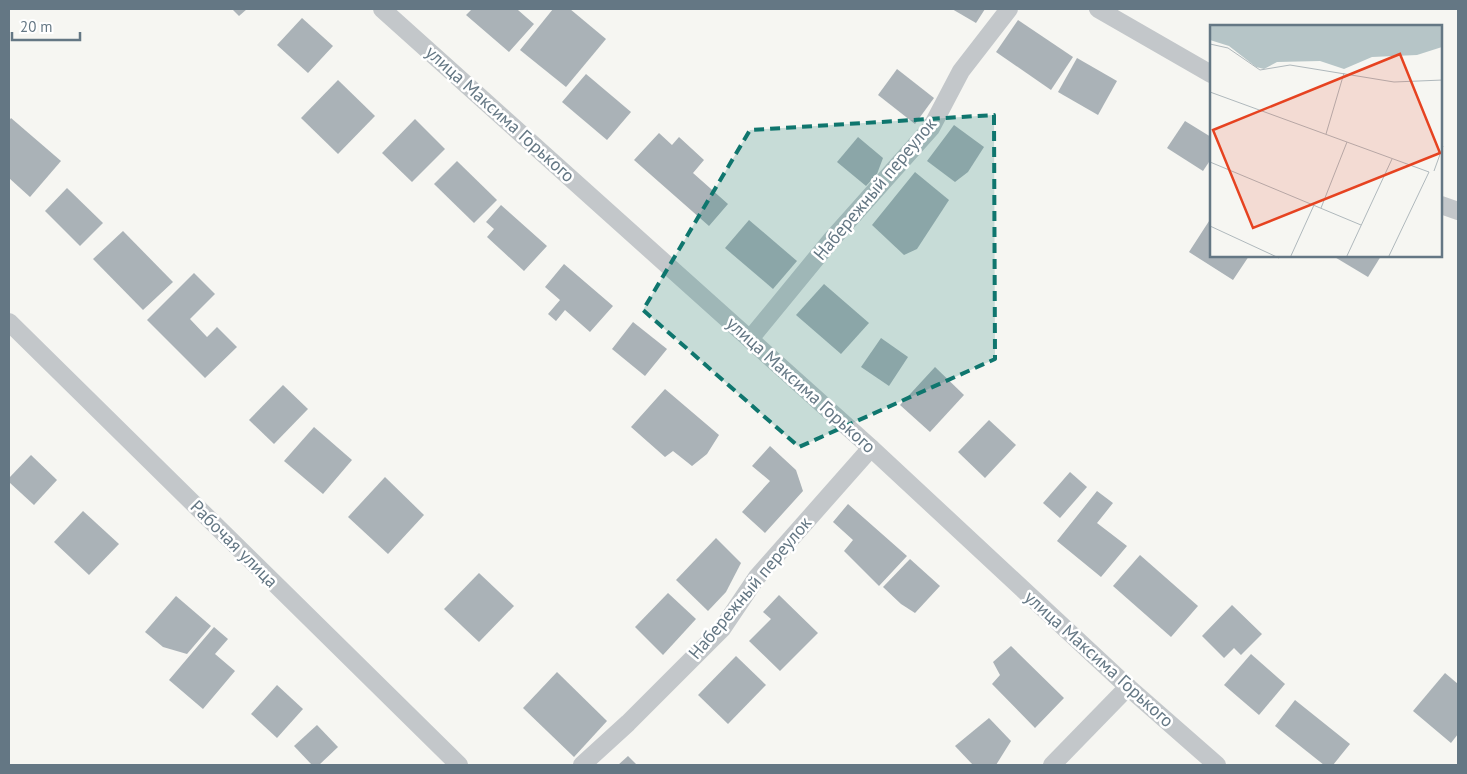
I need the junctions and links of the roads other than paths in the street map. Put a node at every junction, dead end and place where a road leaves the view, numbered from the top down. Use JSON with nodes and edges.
{"nodes":[{"id":1,"x":382,"y":9,"type":"edge"},
{"id":2,"x":1009,"y":9,"type":"edge"},
{"id":3,"x":1098,"y":9,"type":"edge"},
{"id":4,"x":1210,"y":73,"type":"edge"},
{"id":5,"x":1442,"y":205,"type":"edge"},
{"id":6,"x":1458,"y":211,"type":"edge"},
{"id":7,"x":9,"y":322,"type":"edge"},
{"id":8,"x":750,"y":339,"type":"junction"},
{"id":9,"x":871,"y":448,"type":"junction"},
{"id":10,"x":1128,"y":687,"type":"junction"},
{"id":11,"x":459,"y":765,"type":"edge"},
{"id":12,"x":582,"y":765,"type":"edge"},
{"id":13,"x":1052,"y":765,"type":"edge"},
{"id":14,"x":1216,"y":765,"type":"edge"}],
"edges":[{"from":1,"to":8,"type":"street","name":"улица Максима Горького"},
{"from":2,"to":8,"type":"street","name":"Набережный переулок"},
{"from":3,"to":4,"type":"street"},
{"from":5,"to":6,"type":"street"},
{"from":7,"to":11,"type":"street","name":"Рабочая улица"},
{"from":8,"to":9,"type":"street","name":"улица Максима Горького"},
{"from":9,"to":10,"type":"street","name":"улица Максима Горького"},
{"from":9,"to":12,"type":"street","name":"Набережный переулок"},
{"from":10,"to":13,"type":"street"},
{"from":10,"to":14,"type":"street","name":"улица Максима Горького"}]}
